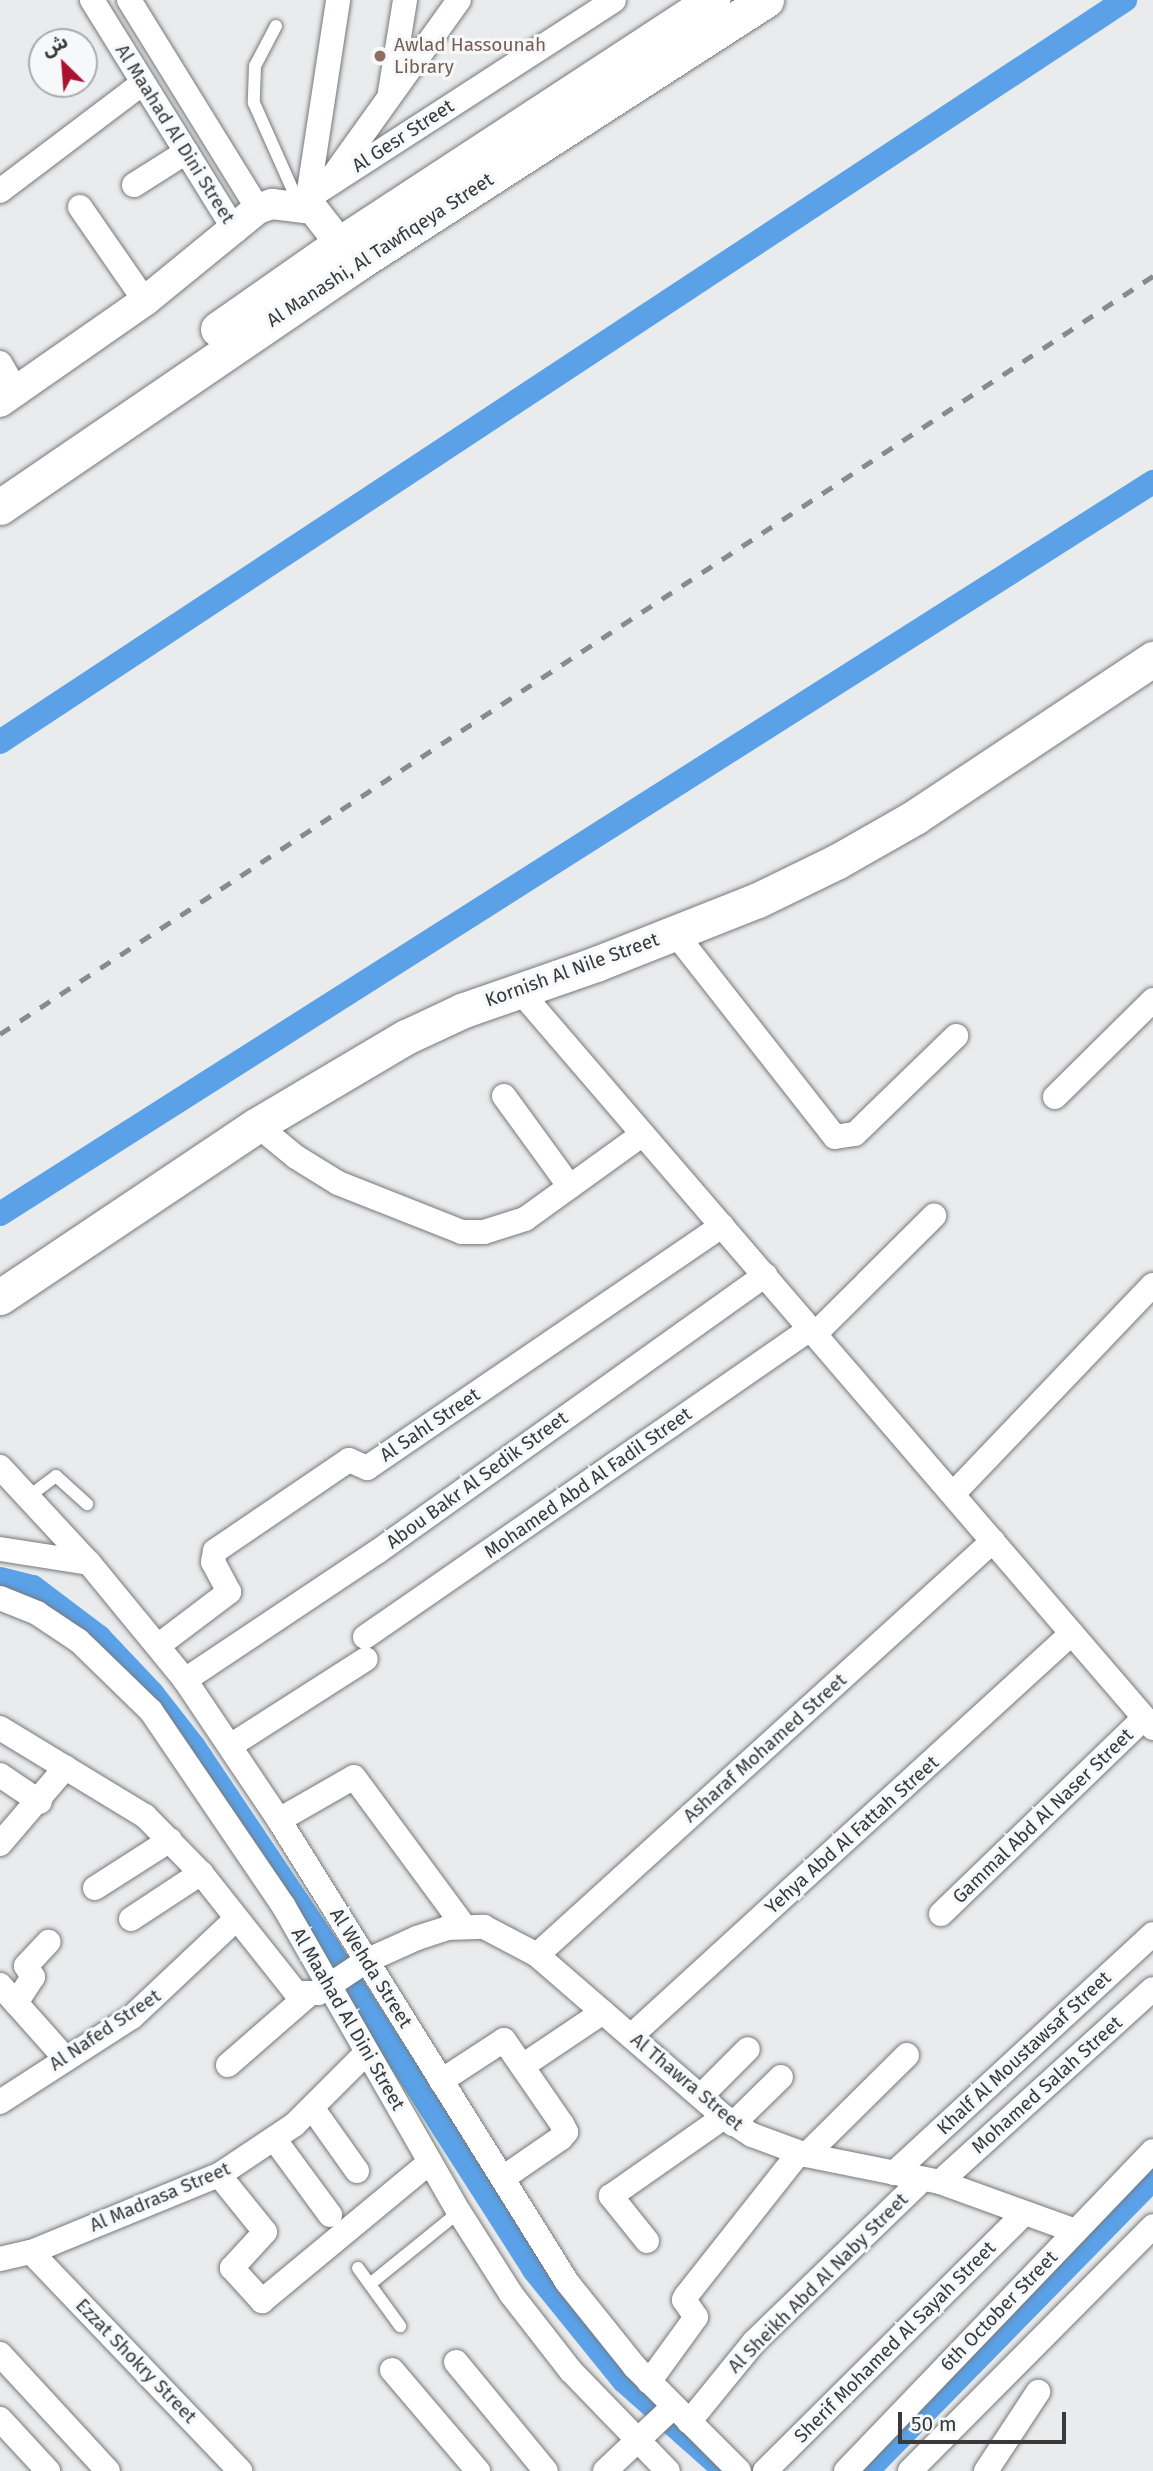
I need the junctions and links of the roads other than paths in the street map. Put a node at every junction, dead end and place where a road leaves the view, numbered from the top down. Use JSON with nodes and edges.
{"nodes":[{"id":1,"x":92,"y":0,"type":"edge"},
{"id":2,"x":129,"y":0,"type":"edge"},
{"id":3,"x":338,"y":0,"type":"edge"},
{"id":4,"x":405,"y":0,"type":"edge"},
{"id":5,"x":459,"y":0,"type":"edge"},
{"id":6,"x":614,"y":0,"type":"edge"},
{"id":7,"x":713,"y":0,"type":"edge"},
{"id":8,"x":766,"y":0,"type":"edge"},
{"id":9,"x":582,"y":8,"type":"edge"},
{"id":10,"x":276,"y":26,"type":"dead end"},
{"id":11,"x":150,"y":34,"type":"junction"},
{"id":12,"x":123,"y":50,"type":"junction"},
{"id":13,"x":143,"y":83,"type":"junction"},
{"id":14,"x":389,"y":98,"type":"junction"},
{"id":15,"x":186,"y":152,"type":"junction"},
{"id":16,"x":134,"y":185,"type":"dead end"},
{"id":17,"x":0,"y":191,"type":"edge"},
{"id":18,"x":311,"y":196,"type":"junction"},
{"id":19,"x":80,"y":206,"type":"dead end"},
{"id":20,"x":258,"y":209,"type":"junction"},
{"id":21,"x":235,"y":231,"type":"junction"},
{"id":22,"x":349,"y":253,"type":"junction"},
{"id":23,"x":145,"y":301,"type":"junction"},
{"id":24,"x":0,"y":363,"type":"edge"},
{"id":25,"x":8,"y":397,"type":"edge"},
{"id":26,"x":0,"y":482,"type":"edge"},
{"id":27,"x":0,"y":507,"type":"edge"},
{"id":28,"x":1153,"y":659,"type":"edge"},
{"id":29,"x":675,"y":933,"type":"junction"},
{"id":30,"x":519,"y":990,"type":"junction"},
{"id":31,"x":1153,"y":1000,"type":"edge"},
{"id":32,"x":957,"y":1036,"type":"dead end"},
{"id":33,"x":504,"y":1096,"type":"dead end"},
{"id":34,"x":1055,"y":1097,"type":"dead end"},
{"id":35,"x":257,"y":1125,"type":"junction"},
{"id":36,"x":643,"y":1134,"type":"junction"},
{"id":37,"x":570,"y":1187,"type":"junction"},
{"id":38,"x":934,"y":1216,"type":"dead end"},
{"id":39,"x":722,"y":1226,"type":"junction"},
{"id":40,"x":765,"y":1276,"type":"junction"},
{"id":41,"x":1153,"y":1285,"type":"edge"},
{"id":42,"x":0,"y":1297,"type":"edge"},
{"id":43,"x":813,"y":1331,"type":"junction"},
{"id":44,"x":0,"y":1467,"type":"edge"},
{"id":45,"x":953,"y":1494,"type":"junction"},
{"id":46,"x":28,"y":1497,"type":"junction"},
{"id":47,"x":87,"y":1504,"type":"dead end"},
{"id":48,"x":993,"y":1541,"type":"junction"},
{"id":49,"x":2,"y":1555,"type":"edge"},
{"id":50,"x":89,"y":1563,"type":"junction"},
{"id":51,"x":0,"y":1598,"type":"edge"},
{"id":52,"x":1072,"y":1633,"type":"junction"},
{"id":53,"x":159,"y":1645,"type":"junction"},
{"id":54,"x":185,"y":1680,"type":"junction"},
{"id":55,"x":1149,"y":1723,"type":"edge"},
{"id":56,"x":0,"y":1728,"type":"edge"},
{"id":57,"x":230,"y":1746,"type":"junction"},
{"id":58,"x":66,"y":1768,"type":"junction"},
{"id":59,"x":0,"y":1775,"type":"edge"},
{"id":60,"x":40,"y":1802,"type":"junction"},
{"id":61,"x":279,"y":1820,"type":"junction"},
{"id":62,"x":170,"y":1840,"type":"junction"},
{"id":63,"x":0,"y":1844,"type":"edge"},
{"id":64,"x":201,"y":1873,"type":"junction"},
{"id":65,"x":95,"y":1888,"type":"dead end"},
{"id":66,"x":941,"y":1914,"type":"dead end"},
{"id":67,"x":131,"y":1919,"type":"dead end"},
{"id":68,"x":234,"y":1921,"type":"junction"},
{"id":69,"x":464,"y":1926,"type":"junction"},
{"id":70,"x":1153,"y":1934,"type":"edge"},
{"id":71,"x":48,"y":1942,"type":"dead end"},
{"id":72,"x":537,"y":1955,"type":"junction"},
{"id":73,"x":366,"y":1961,"type":"junction"},
{"id":74,"x":331,"y":1983,"type":"junction"},
{"id":75,"x":1153,"y":1989,"type":"edge"},
{"id":76,"x":8,"y":1994,"type":"edge"},
{"id":77,"x":307,"y":1996,"type":"junction"},
{"id":78,"x":603,"y":2012,"type":"junction"},
{"id":79,"x":631,"y":2036,"type":"junction"},
{"id":80,"x":748,"y":2049,"type":"dead end"},
{"id":81,"x":367,"y":2052,"type":"junction"},
{"id":82,"x":907,"y":2055,"type":"dead end"},
{"id":83,"x":65,"y":2058,"type":"junction"},
{"id":84,"x":228,"y":2065,"type":"dead end"},
{"id":85,"x":524,"y":2065,"type":"junction"},
{"id":86,"x":781,"y":2077,"type":"dead end"},
{"id":87,"x":441,"y":2081,"type":"junction"},
{"id":88,"x":701,"y":2096,"type":"junction"},
{"id":89,"x":0,"y":2101,"type":"edge"},
{"id":90,"x":313,"y":2109,"type":"junction"},
{"id":91,"x":729,"y":2120,"type":"junction"},
{"id":92,"x":275,"y":2140,"type":"junction"},
{"id":93,"x":1153,"y":2151,"type":"edge"},
{"id":94,"x":803,"y":2154,"type":"junction"},
{"id":95,"x":430,"y":2162,"type":"junction"},
{"id":96,"x":357,"y":2171,"type":"dead end"},
{"id":97,"x":894,"y":2173,"type":"junction"},
{"id":98,"x":219,"y":2175,"type":"junction"},
{"id":99,"x":503,"y":2178,"type":"junction"},
{"id":100,"x":932,"y":2181,"type":"junction"},
{"id":101,"x":459,"y":2212,"type":"junction"},
{"id":102,"x":1025,"y":2213,"type":"junction"},
{"id":103,"x":330,"y":2215,"type":"dead end"},
{"id":104,"x":1153,"y":2226,"type":"edge"},
{"id":105,"x":1075,"y":2231,"type":"junction"},
{"id":106,"x":647,"y":2241,"type":"dead end"},
{"id":107,"x":31,"y":2252,"type":"junction"},
{"id":108,"x":0,"y":2259,"type":"edge"},
{"id":109,"x":359,"y":2268,"type":"dead end"},
{"id":110,"x":370,"y":2284,"type":"junction"},
{"id":111,"x":400,"y":2326,"type":"dead end"},
{"id":112,"x":0,"y":2354,"type":"edge"},
{"id":113,"x":456,"y":2362,"type":"dead end"},
{"id":114,"x":392,"y":2370,"type":"dead end"},
{"id":115,"x":649,"y":2382,"type":"junction"},
{"id":116,"x":1038,"y":2392,"type":"dead end"},
{"id":117,"x":681,"y":2414,"type":"junction"},
{"id":118,"x":0,"y":2419,"type":"edge"},
{"id":119,"x":633,"y":2454,"type":"edge"},
{"id":120,"x":48,"y":2471,"type":"edge"},
{"id":121,"x":108,"y":2471,"type":"edge"},
{"id":122,"x":240,"y":2471,"type":"edge"},
{"id":123,"x":478,"y":2471,"type":"edge"},
{"id":124,"x":546,"y":2471,"type":"edge"},
{"id":125,"x":605,"y":2471,"type":"edge"},
{"id":126,"x":667,"y":2471,"type":"edge"},
{"id":127,"x":738,"y":2471,"type":"edge"},
{"id":128,"x":765,"y":2471,"type":"edge"},
{"id":129,"x":846,"y":2471,"type":"edge"},
{"id":130,"x":911,"y":2471,"type":"edge"},
{"id":131,"x":986,"y":2471,"type":"edge"}],
"edges":[{"from":1,"to":12,"type":"street","name":"Al Maahad Al Dini Street"},
{"from":2,"to":11,"type":"street","name":"Al Maahad Al Dini Street"},
{"from":3,"to":18,"type":"street"},
{"from":4,"to":14,"type":"street"},
{"from":5,"to":14,"type":"street"},
{"from":6,"to":9,"type":"street","name":"Al Gesr Street"},
{"from":7,"to":22,"type":"main road","name":"Al Manashi, Al Tawfiqeya Street"},
{"from":8,"to":22,"type":"main road","name":"Al Manashi, Al Tawfiqeya Street"},
{"from":9,"to":18,"type":"street","name":"Al Gesr Street"},
{"from":10,"to":18,"type":"lane"},
{"from":11,"to":12,"type":"street"},
{"from":11,"to":20,"type":"street","name":"Al Maahad Al Dini Street"},
{"from":12,"to":13,"type":"street","name":"Al Maahad Al Dini Street"},
{"from":13,"to":15,"type":"street","name":"Al Maahad Al Dini Street"},
{"from":13,"to":17,"type":"street"},
{"from":14,"to":18,"type":"street"},
{"from":15,"to":16,"type":"street"},
{"from":15,"to":21,"type":"street","name":"Al Maahad Al Dini Street"},
{"from":18,"to":20,"type":"street"},
{"from":18,"to":22,"type":"street"},
{"from":19,"to":23,"type":"street"},
{"from":20,"to":21,"type":"street"},
{"from":21,"to":23,"type":"street"},
{"from":22,"to":26,"type":"main road","name":"Al Manashi, Al Tawfiqeya Street"},
{"from":22,"to":27,"type":"main road","name":"Al Manashi, Al Tawfiqeya Street"},
{"from":23,"to":25,"type":"street"},
{"from":24,"to":25,"type":"street"},
{"from":28,"to":29,"type":"main road","name":"Kornish Al Nile Street"},
{"from":29,"to":30,"type":"main road","name":"Kornish Al Nile Street"},
{"from":29,"to":32,"type":"street"},
{"from":30,"to":35,"type":"main road","name":"Kornish Al Nile Street"},
{"from":30,"to":36,"type":"street"},
{"from":31,"to":34,"type":"street"},
{"from":33,"to":37,"type":"street"},
{"from":35,"to":37,"type":"street"},
{"from":35,"to":42,"type":"main road","name":"Kornish Al Nile Street"},
{"from":36,"to":37,"type":"street"},
{"from":36,"to":39,"type":"street"},
{"from":38,"to":43,"type":"street","name":"Mohamed Abd Al Fadil Street"},
{"from":39,"to":40,"type":"street"},
{"from":39,"to":53,"type":"street","name":"Al Sahl Street"},
{"from":40,"to":43,"type":"street"},
{"from":40,"to":54,"type":"street","name":"Abou Bakr Al Sedik Street"},
{"from":41,"to":45,"type":"street"},
{"from":43,"to":45,"type":"street"},
{"from":43,"to":57,"type":"street","name":"Mohamed Abd Al Fadil Street"},
{"from":44,"to":46,"type":"street","name":"Al Wehda Street"},
{"from":45,"to":48,"type":"street"},
{"from":46,"to":47,"type":"lane"},
{"from":46,"to":50,"type":"street","name":"Al Wehda Street"},
{"from":48,"to":52,"type":"street"},
{"from":48,"to":72,"type":"street","name":"Asharaf Mohamed Street"},
{"from":49,"to":50,"type":"street"},
{"from":50,"to":53,"type":"street","name":"Al Wehda Street"},
{"from":51,"to":74,"type":"street","name":"Al Maahad Al Dini Street"},
{"from":52,"to":55,"type":"street"},
{"from":52,"to":79,"type":"street","name":"Yehya Abd Al Fattah Street"},
{"from":53,"to":54,"type":"street","name":"Al Wehda Street"},
{"from":54,"to":57,"type":"street","name":"Al Wehda Street"},
{"from":55,"to":66,"type":"street","name":"Gammal Abd Al Naser Street"},
{"from":56,"to":58,"type":"street"},
{"from":57,"to":61,"type":"street","name":"Al Wehda Street"},
{"from":58,"to":60,"type":"street"},
{"from":58,"to":62,"type":"street"},
{"from":59,"to":60,"type":"street"},
{"from":60,"to":63,"type":"street"},
{"from":61,"to":69,"type":"street"},
{"from":61,"to":73,"type":"street","name":"Al Wehda Street"},
{"from":62,"to":64,"type":"street"},
{"from":62,"to":65,"type":"street"},
{"from":64,"to":67,"type":"street"},
{"from":64,"to":68,"type":"street"},
{"from":68,"to":77,"type":"street"},
{"from":68,"to":83,"type":"street","name":"Al Nafed Street"},
{"from":69,"to":72,"type":"street","name":"Al Thawra Street"},
{"from":69,"to":73,"type":"street","name":"Al Thawra Street"},
{"from":70,"to":97,"type":"street","name":"Khalf Al Moustawsaf Street"},
{"from":71,"to":76,"type":"street"},
{"from":72,"to":78,"type":"street","name":"Al Thawra Street"},
{"from":73,"to":74,"type":"street","name":"Al Thawra Street"},
{"from":73,"to":87,"type":"street","name":"Al Wehda Street"},
{"from":74,"to":77,"type":"street","name":"Al Thawra Street"},
{"from":74,"to":81,"type":"street","name":"Al Maahad Al Dini Street"},
{"from":75,"to":100,"type":"street","name":"Mohamed Salah Street"},
{"from":76,"to":83,"type":"street"},
{"from":77,"to":84,"type":"street","name":"Al Thawra Street"},
{"from":78,"to":79,"type":"street","name":"Al Thawra Street"},
{"from":78,"to":85,"type":"street"},
{"from":79,"to":88,"type":"street","name":"Al Thawra Street"},
{"from":80,"to":88,"type":"street"},
{"from":81,"to":90,"type":"street","name":"Al Madrasa Street"},
{"from":81,"to":95,"type":"street","name":"Al Maahad Al Dini Street"},
{"from":82,"to":94,"type":"street"},
{"from":83,"to":89,"type":"street","name":"Al Nafed Street"},
{"from":85,"to":87,"type":"street"},
{"from":85,"to":99,"type":"street"},
{"from":86,"to":91,"type":"street"},
{"from":87,"to":99,"type":"street","name":"Al Wehda Street"},
{"from":88,"to":91,"type":"street","name":"Al Thawra Street"},
{"from":90,"to":92,"type":"street","name":"Al Madrasa Street"},
{"from":90,"to":96,"type":"street"},
{"from":91,"to":94,"type":"street","name":"Al Thawra Street"},
{"from":91,"to":106,"type":"street"},
{"from":92,"to":98,"type":"street","name":"Al Madrasa Street"},
{"from":92,"to":103,"type":"street"},
{"from":93,"to":105,"type":"street","name":"6th October Street"},
{"from":94,"to":97,"type":"street","name":"Al Thawra Street"},
{"from":94,"to":115,"type":"street"},
{"from":95,"to":98,"type":"street"},
{"from":95,"to":101,"type":"street","name":"Al Maahad Al Dini Street"},
{"from":97,"to":100,"type":"street","name":"Al Thawra Street"},
{"from":98,"to":107,"type":"street","name":"Al Madrasa Street"},
{"from":99,"to":115,"type":"street","name":"Al Wehda Street"},
{"from":100,"to":102,"type":"street","name":"Al Thawra Street"},
{"from":100,"to":117,"type":"street","name":"Al Sheikh Abd Al Naby Street"},
{"from":101,"to":110,"type":"lane"},
{"from":101,"to":119,"type":"street","name":"Al Maahad Al Dini Street"},
{"from":102,"to":105,"type":"street","name":"Al Thawra Street"},
{"from":102,"to":128,"type":"street","name":"Sherif Mohamed Al Sayah Street"},
{"from":104,"to":130,"type":"street"},
{"from":105,"to":129,"type":"street","name":"6th October Street"},
{"from":107,"to":108,"type":"street","name":"Al Madrasa Street"},
{"from":107,"to":122,"type":"street","name":"Ezzat Shokry Street"},
{"from":109,"to":110,"type":"lane"},
{"from":110,"to":111,"type":"lane"},
{"from":112,"to":121,"type":"street"},
{"from":113,"to":124,"type":"street"},
{"from":114,"to":123,"type":"street"},
{"from":115,"to":117,"type":"street","name":"Al Wehda Street"},
{"from":116,"to":131,"type":"street"},
{"from":117,"to":119,"type":"street","name":"Al Sheikh Abd Al Naby Street"},
{"from":117,"to":127,"type":"street","name":"Al Wehda Street"},
{"from":118,"to":120,"type":"street"},
{"from":119,"to":125,"type":"street","name":"Al Sheikh Abd Al Naby Street"},
{"from":119,"to":126,"type":"street","name":"Al Maahad Al Dini Street"}]}
